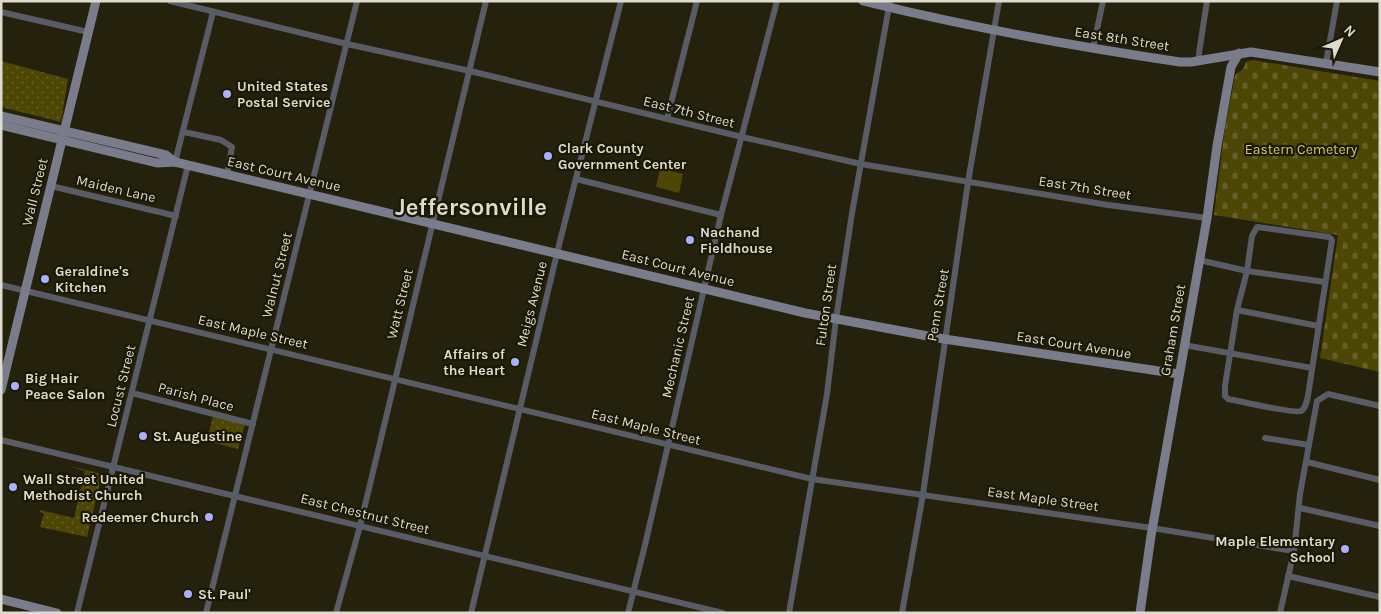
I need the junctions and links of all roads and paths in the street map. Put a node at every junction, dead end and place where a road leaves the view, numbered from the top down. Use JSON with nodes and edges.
{"nodes":[{"id":1,"x":96,"y":1,"type":"edge"},
{"id":2,"x":170,"y":1,"type":"edge"},
{"id":3,"x":357,"y":1,"type":"edge"},
{"id":4,"x":486,"y":1,"type":"edge"},
{"id":5,"x":621,"y":1,"type":"edge"},
{"id":6,"x":697,"y":1,"type":"edge"},
{"id":7,"x":777,"y":1,"type":"edge"},
{"id":8,"x":863,"y":1,"type":"edge"},
{"id":9,"x":999,"y":1,"type":"edge"},
{"id":10,"x":1103,"y":1,"type":"edge"},
{"id":11,"x":1208,"y":1,"type":"edge"},
{"id":12,"x":1337,"y":1,"type":"edge"},
{"id":13,"x":889,"y":4,"type":"edge"},
{"id":14,"x":1,"y":12,"type":"edge"},
{"id":15,"x":213,"y":12,"type":"junction"},
{"id":16,"x":994,"y":31,"type":"junction"},
{"id":17,"x":88,"y":32,"type":"junction"},
{"id":18,"x":347,"y":44,"type":"junction"},
{"id":19,"x":1092,"y":48,"type":"junction"},
{"id":20,"x":1239,"y":53,"type":"junction"},
{"id":21,"x":1199,"y":60,"type":"junction"},
{"id":22,"x":1326,"y":63,"type":"junction"},
{"id":23,"x":470,"y":70,"type":"junction"},
{"id":24,"x":1380,"y":72,"type":"edge"},
{"id":25,"x":594,"y":102,"type":"junction"},
{"id":26,"x":1,"y":116,"type":"edge"},
{"id":27,"x":667,"y":119,"type":"junction"},
{"id":28,"x":1,"y":126,"type":"edge"},
{"id":29,"x":64,"y":131,"type":"junction"},
{"id":30,"x":184,"y":132,"type":"junction"},
{"id":31,"x":742,"y":137,"type":"junction"},
{"id":32,"x":62,"y":141,"type":"junction"},
{"id":33,"x":176,"y":162,"type":"junction"},
{"id":34,"x":861,"y":164,"type":"junction"},
{"id":35,"x":188,"y":165,"type":"junction"},
{"id":36,"x":227,"y":175,"type":"junction"},
{"id":37,"x":576,"y":179,"type":"junction"},
{"id":38,"x":968,"y":182,"type":"junction"},
{"id":39,"x":51,"y":186,"type":"junction"},
{"id":40,"x":310,"y":195,"type":"junction"},
{"id":41,"x":721,"y":215,"type":"junction"},
{"id":42,"x":176,"y":216,"type":"junction"},
{"id":43,"x":1207,"y":218,"type":"junction"},
{"id":44,"x":432,"y":224,"type":"junction"},
{"id":45,"x":557,"y":253,"type":"junction"},
{"id":46,"x":1199,"y":260,"type":"junction"},
{"id":47,"x":1247,"y":271,"type":"junction"},
{"id":48,"x":1324,"y":282,"type":"junction"},
{"id":49,"x":1,"y":285,"type":"edge"},
{"id":50,"x":705,"y":289,"type":"junction"},
{"id":51,"x":25,"y":290,"type":"junction"},
{"id":52,"x":1237,"y":310,"type":"junction"},
{"id":53,"x":836,"y":319,"type":"junction"},
{"id":54,"x":150,"y":320,"type":"junction"},
{"id":55,"x":1318,"y":326,"type":"junction"},
{"id":56,"x":944,"y":339,"type":"junction"},
{"id":57,"x":1184,"y":345,"type":"junction"},
{"id":58,"x":272,"y":349,"type":"junction"},
{"id":59,"x":1230,"y":353,"type":"junction"},
{"id":60,"x":1312,"y":368,"type":"junction"},
{"id":61,"x":1179,"y":374,"type":"junction"},
{"id":62,"x":395,"y":379,"type":"junction"},
{"id":63,"x":1,"y":390,"type":"edge"},
{"id":64,"x":132,"y":393,"type":"junction"},
{"id":65,"x":1380,"y":406,"type":"edge"},
{"id":66,"x":519,"y":409,"type":"junction"},
{"id":67,"x":253,"y":424,"type":"junction"},
{"id":68,"x":1265,"y":438,"type":"dead end"},
{"id":69,"x":1,"y":440,"type":"edge"},
{"id":70,"x":1309,"y":445,"type":"junction"},
{"id":71,"x":668,"y":446,"type":"junction"},
{"id":72,"x":1307,"y":462,"type":"junction"},
{"id":73,"x":114,"y":467,"type":"junction"},
{"id":74,"x":812,"y":479,"type":"junction"},
{"id":75,"x":1380,"y":480,"type":"edge"},
{"id":76,"x":923,"y":494,"type":"junction"},
{"id":77,"x":235,"y":496,"type":"junction"},
{"id":78,"x":1300,"y":508,"type":"junction"},
{"id":79,"x":360,"y":526,"type":"junction"},
{"id":80,"x":1380,"y":526,"type":"edge"},
{"id":81,"x":1152,"y":528,"type":"junction"},
{"id":82,"x":1294,"y":551,"type":"junction"},
{"id":83,"x":484,"y":556,"type":"junction"},
{"id":84,"x":1288,"y":576,"type":"junction"},
{"id":85,"x":633,"y":592,"type":"junction"},
{"id":86,"x":1380,"y":597,"type":"edge"},
{"id":87,"x":1,"y":599,"type":"edge"},
{"id":88,"x":57,"y":613,"type":"edge"},
{"id":89,"x":78,"y":613,"type":"edge"},
{"id":90,"x":206,"y":613,"type":"edge"},
{"id":91,"x":336,"y":613,"type":"edge"},
{"id":92,"x":471,"y":613,"type":"edge"},
{"id":93,"x":628,"y":613,"type":"edge"},
{"id":94,"x":723,"y":613,"type":"edge"},
{"id":95,"x":789,"y":613,"type":"edge"},
{"id":96,"x":902,"y":613,"type":"edge"},
{"id":97,"x":1140,"y":613,"type":"edge"},
{"id":98,"x":1280,"y":613,"type":"edge"}],
"edges":[{"from":1,"to":17,"type":"street","name":"Wall Street"},
{"from":2,"to":15,"type":"street","name":"East 7th Street"},
{"from":3,"to":18,"type":"street","name":"Walnut Street"},
{"from":4,"to":23,"type":"street","name":"Watt Street"},
{"from":5,"to":25,"type":"street","name":"Meigs Avenue"},
{"from":6,"to":27,"type":"street"},
{"from":7,"to":31,"type":"street","name":"Mechanic Street"},
{"from":8,"to":13,"type":"street","name":"East 8th Street"},
{"from":9,"to":16,"type":"street","name":"Penn Street"},
{"from":10,"to":19,"type":"street"},
{"from":11,"to":21,"type":"street"},
{"from":12,"to":22,"type":"street"},
{"from":13,"to":16,"type":"street","name":"East 8th Street"},
{"from":13,"to":34,"type":"street","name":"Fulton Street"},
{"from":14,"to":17,"type":"street"},
{"from":15,"to":18,"type":"street","name":"East 7th Street"},
{"from":15,"to":30,"type":"street"},
{"from":16,"to":19,"type":"street","name":"East 8th Street"},
{"from":16,"to":38,"type":"street","name":"Penn Street"},
{"from":17,"to":29,"type":"street","name":"Wall Street"},
{"from":18,"to":23,"type":"street","name":"East 7th Street"},
{"from":18,"to":40,"type":"street","name":"Walnut Street"},
{"from":19,"to":21,"type":"street","name":"East 8th Street"},
{"from":20,"to":21,"type":"street","name":"East 8th Street"},
{"from":20,"to":22,"type":"street","name":"East 8th Street"},
{"from":20,"to":43,"type":"street","name":"Graham Street"},
{"from":22,"to":24,"type":"street","name":"East 8th Street"},
{"from":23,"to":25,"type":"street","name":"East 7th Street"},
{"from":23,"to":44,"type":"street","name":"Watt Street"},
{"from":25,"to":27,"type":"street","name":"East 7th Street"},
{"from":25,"to":37,"type":"street","name":"Meigs Avenue"},
{"from":26,"to":29,"type":"street","name":"East Court Avenue"},
{"from":27,"to":31,"type":"street","name":"East 7th Street"},
{"from":28,"to":32,"type":"street","name":"East Court Avenue"},
{"from":29,"to":32,"type":"street","name":"Wall Street"},
{"from":29,"to":33,"type":"street","name":"East Court Avenue"},
{"from":30,"to":33,"type":"street"},
{"from":30,"to":36,"type":"street"},
{"from":31,"to":34,"type":"street","name":"East 7th Street"},
{"from":31,"to":41,"type":"street","name":"Mechanic Street"},
{"from":32,"to":33,"type":"street","name":"East Court Avenue"},
{"from":32,"to":39,"type":"street","name":"Wall Street"},
{"from":33,"to":35,"type":"street","name":"East Court Avenue"},
{"from":34,"to":38,"type":"street","name":"East 7th Street"},
{"from":34,"to":53,"type":"street","name":"Fulton Street"},
{"from":35,"to":36,"type":"street","name":"East Court Avenue"},
{"from":35,"to":42,"type":"street","name":"Locust Street"},
{"from":36,"to":40,"type":"street","name":"East Court Avenue"},
{"from":37,"to":41,"type":"street"},
{"from":37,"to":45,"type":"street","name":"Meigs Avenue"},
{"from":38,"to":43,"type":"street","name":"East 7th Street"},
{"from":38,"to":56,"type":"street","name":"Penn Street"},
{"from":39,"to":42,"type":"street","name":"Maiden Lane"},
{"from":39,"to":51,"type":"street","name":"Wall Street"},
{"from":40,"to":44,"type":"street","name":"East Court Avenue"},
{"from":40,"to":58,"type":"street","name":"Walnut Street"},
{"from":41,"to":50,"type":"street","name":"Mechanic Street"},
{"from":42,"to":54,"type":"street","name":"Locust Street"},
{"from":43,"to":46,"type":"street","name":"Graham Street"},
{"from":44,"to":45,"type":"street","name":"East Court Avenue"},
{"from":44,"to":62,"type":"street","name":"Watt Street"},
{"from":45,"to":50,"type":"street","name":"East Court Avenue"},
{"from":45,"to":66,"type":"street","name":"Meigs Avenue"},
{"from":46,"to":47,"type":"street"},
{"from":46,"to":57,"type":"street","name":"Graham Street"},
{"from":47,"to":48,"type":"street"},
{"from":47,"to":48,"type":"street"},
{"from":47,"to":52,"type":"street"},
{"from":48,"to":55,"type":"street"},
{"from":49,"to":51,"type":"street","name":"East Maple Street"},
{"from":50,"to":53,"type":"street","name":"East Court Avenue"},
{"from":50,"to":71,"type":"street","name":"Mechanic Street"},
{"from":51,"to":54,"type":"street","name":"East Maple Street"},
{"from":51,"to":63,"type":"street","name":"Wall Street"},
{"from":52,"to":55,"type":"street"},
{"from":52,"to":59,"type":"street"},
{"from":53,"to":56,"type":"street","name":"East Court Avenue"},
{"from":53,"to":74,"type":"street","name":"Fulton Street"},
{"from":54,"to":58,"type":"street","name":"East Maple Street"},
{"from":54,"to":64,"type":"street","name":"Locust Street"},
{"from":55,"to":60,"type":"street"},
{"from":56,"to":61,"type":"street","name":"East Court Avenue"},
{"from":56,"to":76,"type":"street","name":"Penn Street"},
{"from":57,"to":59,"type":"street"},
{"from":57,"to":61,"type":"street","name":"Graham Street"},
{"from":58,"to":62,"type":"street","name":"East Maple Street"},
{"from":58,"to":67,"type":"street","name":"Walnut Street"},
{"from":59,"to":60,"type":"street"},
{"from":59,"to":60,"type":"street"},
{"from":61,"to":81,"type":"street","name":"Graham Street"},
{"from":62,"to":66,"type":"street","name":"East Maple Street"},
{"from":62,"to":79,"type":"street","name":"Watt Street"},
{"from":64,"to":67,"type":"street","name":"Parish Place"},
{"from":64,"to":73,"type":"street","name":"Locust Street"},
{"from":65,"to":70,"type":"street"},
{"from":66,"to":71,"type":"street","name":"East Maple Street"},
{"from":66,"to":83,"type":"street","name":"Meigs Avenue"},
{"from":67,"to":77,"type":"street","name":"Walnut Street"},
{"from":68,"to":70,"type":"street"},
{"from":69,"to":73,"type":"street","name":"East Chestnut Street"},
{"from":70,"to":72,"type":"street"},
{"from":71,"to":74,"type":"street","name":"East Maple Street"},
{"from":71,"to":85,"type":"street","name":"Mechanic Street"},
{"from":72,"to":75,"type":"street"},
{"from":72,"to":78,"type":"street"},
{"from":73,"to":77,"type":"street","name":"East Chestnut Street"},
{"from":73,"to":89,"type":"street","name":"Locust Street"},
{"from":74,"to":76,"type":"street","name":"East Maple Street"},
{"from":74,"to":95,"type":"street","name":"Fulton Street"},
{"from":76,"to":81,"type":"street","name":"East Maple Street"},
{"from":76,"to":96,"type":"street","name":"Penn Street"},
{"from":77,"to":79,"type":"street","name":"East Chestnut Street"},
{"from":77,"to":90,"type":"street","name":"Walnut Street"},
{"from":78,"to":80,"type":"street"},
{"from":78,"to":82,"type":"street"},
{"from":79,"to":83,"type":"street","name":"East Chestnut Street"},
{"from":79,"to":91,"type":"street","name":"Watt Street"},
{"from":81,"to":82,"type":"street","name":"East Maple Street"},
{"from":81,"to":97,"type":"street","name":"Graham Street"},
{"from":82,"to":84,"type":"street"},
{"from":83,"to":85,"type":"street","name":"East Chestnut Street"},
{"from":83,"to":92,"type":"street","name":"Meigs Avenue"},
{"from":84,"to":86,"type":"street"},
{"from":84,"to":98,"type":"street"},
{"from":85,"to":93,"type":"street","name":"Mechanic Street"},
{"from":85,"to":94,"type":"street","name":"East Chestnut Street"},
{"from":87,"to":88,"type":"street"}]}
